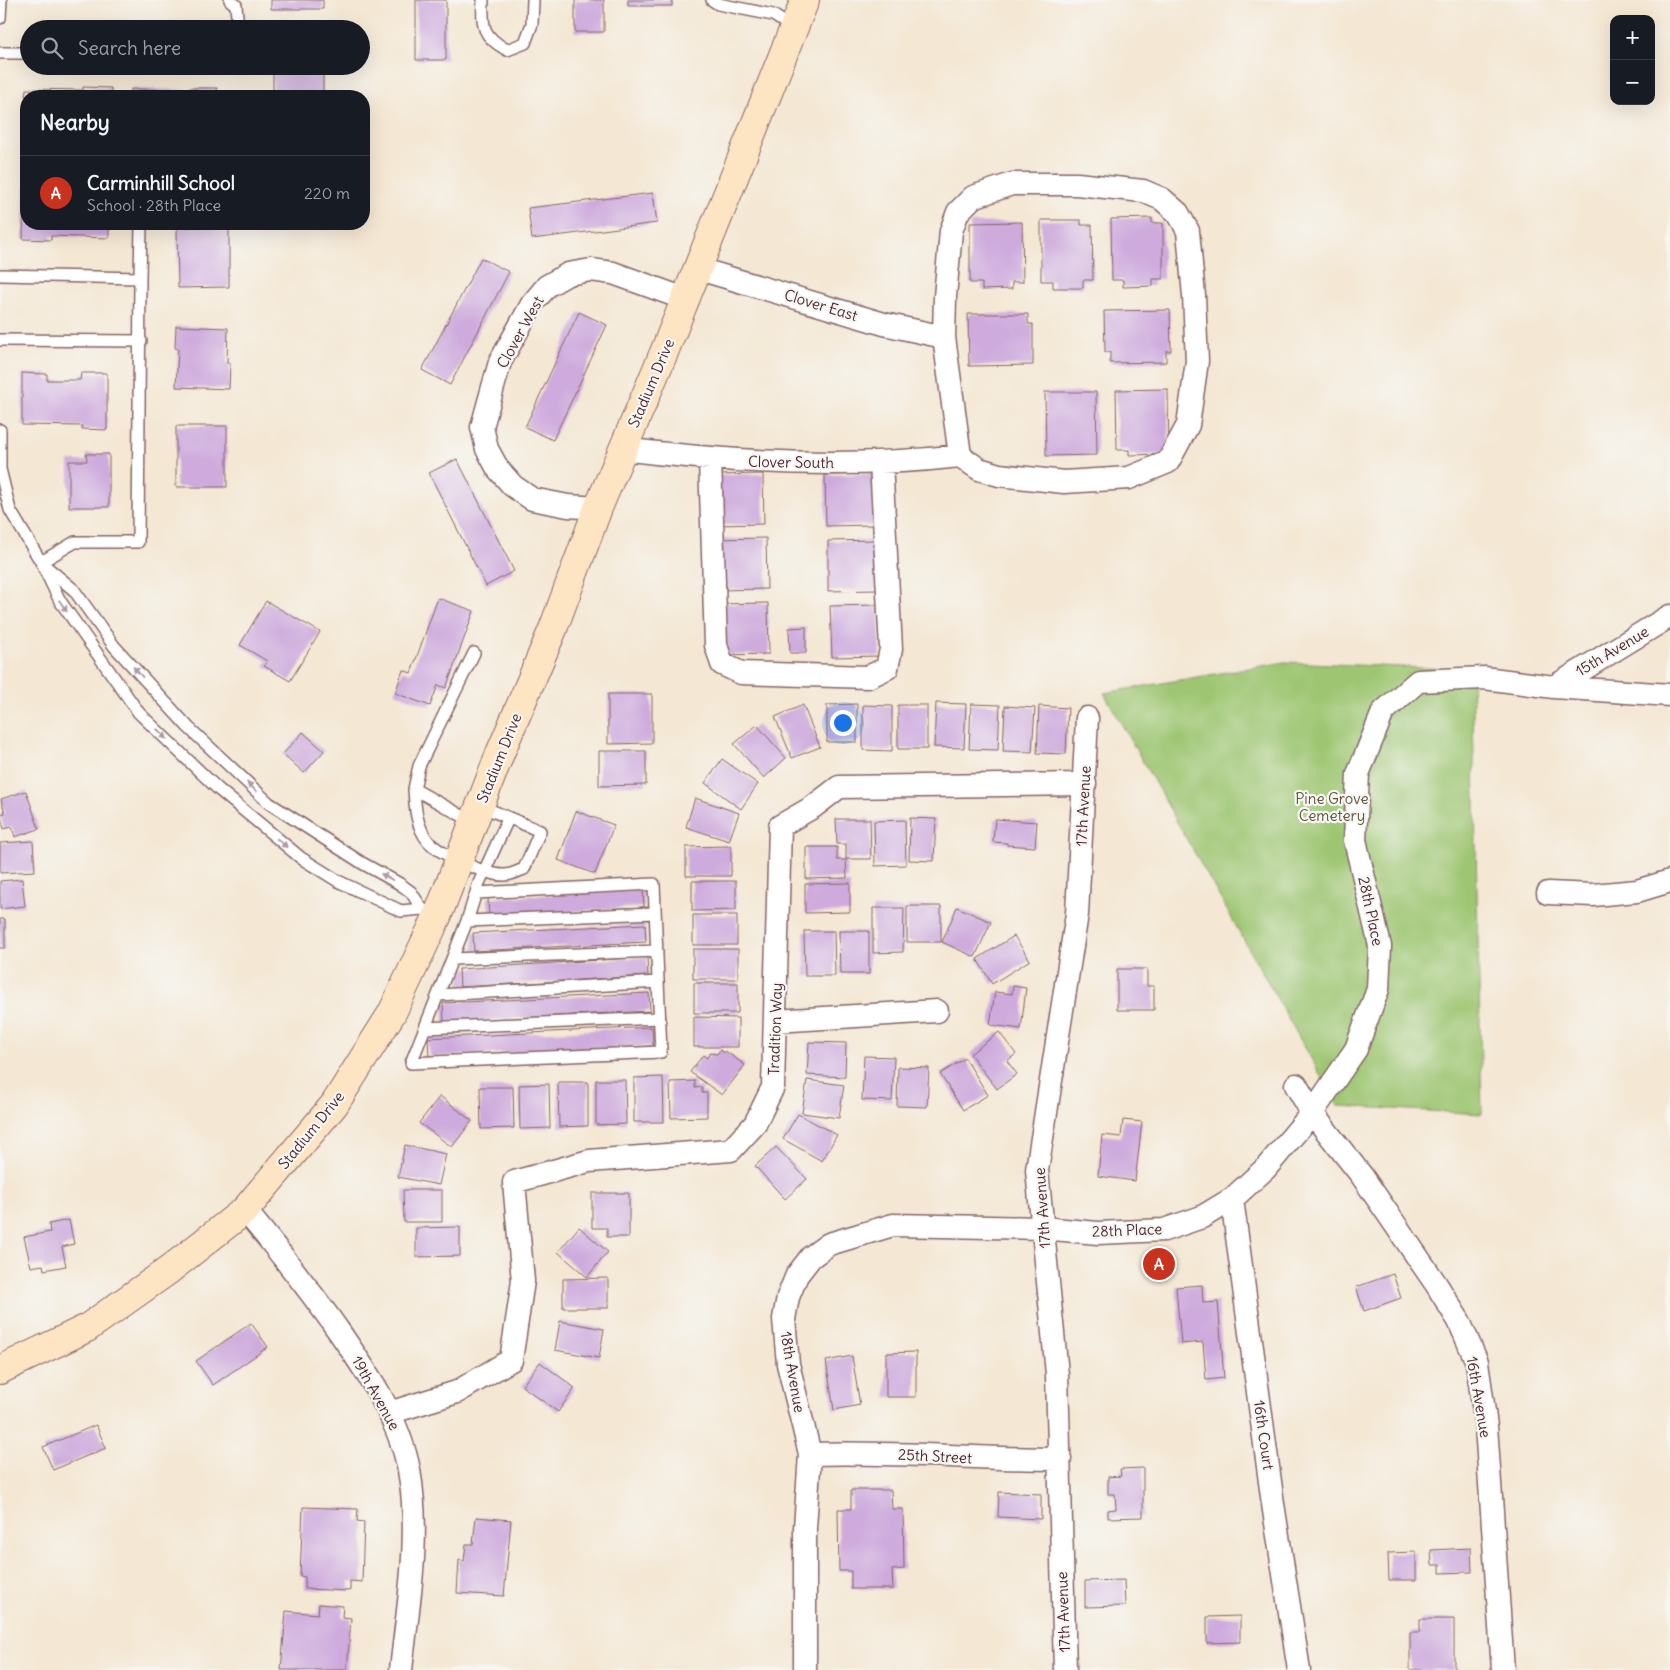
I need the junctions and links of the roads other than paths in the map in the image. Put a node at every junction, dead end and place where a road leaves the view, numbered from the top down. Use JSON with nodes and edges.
{"nodes":[{"id":1,"x":1,"y":0,"type":"edge"},
{"id":2,"x":230,"y":0,"type":"edge"},
{"id":3,"x":483,"y":0,"type":"edge"},
{"id":4,"x":533,"y":0,"type":"edge"},
{"id":5,"x":712,"y":0,"type":"edge"},
{"id":6,"x":804,"y":0,"type":"edge"},
{"id":7,"x":0,"y":18,"type":"edge"},
{"id":8,"x":237,"y":20,"type":"edge"},
{"id":9,"x":793,"y":28,"type":"junction"},
{"id":10,"x":0,"y":53,"type":"edge"},
{"id":11,"x":20,"y":53,"type":"edge"},
{"id":12,"x":141,"y":230,"type":"edge"},
{"id":13,"x":699,"y":269,"type":"junction"},
{"id":14,"x":0,"y":275,"type":"edge"},
{"id":15,"x":140,"y":278,"type":"junction"},
{"id":16,"x":685,"y":298,"type":"junction"},
{"id":17,"x":944,"y":337,"type":"junction"},
{"id":18,"x":0,"y":340,"type":"edge"},
{"id":19,"x":141,"y":342,"type":"junction"},
{"id":20,"x":0,"y":430,"type":"edge"},
{"id":21,"x":622,"y":448,"type":"junction"},
{"id":22,"x":960,"y":456,"type":"junction"},
{"id":23,"x":710,"y":459,"type":"junction"},
{"id":24,"x":882,"y":462,"type":"junction"},
{"id":25,"x":598,"y":508,"type":"junction"},
{"id":26,"x":41,"y":562,"type":"junction"},
{"id":27,"x":1670,"y":616,"type":"edge"},
{"id":28,"x":474,"y":652,"type":"dead end"},
{"id":29,"x":1554,"y":687,"type":"junction"},
{"id":30,"x":1670,"y":695,"type":"edge"},
{"id":31,"x":1087,"y":718,"type":"dead end"},
{"id":32,"x":1084,"y":784,"type":"junction"},
{"id":33,"x":414,"y":789,"type":"junction"},
{"id":34,"x":477,"y":814,"type":"junction"},
{"id":35,"x":508,"y":818,"type":"junction"},
{"id":36,"x":459,"y":860,"type":"junction"},
{"id":37,"x":484,"y":872,"type":"junction"},
{"id":38,"x":1670,"y":881,"type":"edge"},
{"id":39,"x":476,"y":893,"type":"junction"},
{"id":40,"x":1548,"y":893,"type":"dead end"},
{"id":41,"x":430,"y":913,"type":"junction"},
{"id":42,"x":655,"y":913,"type":"junction"},
{"id":43,"x":467,"y":921,"type":"junction"},
{"id":44,"x":657,"y":951,"type":"junction"},
{"id":45,"x":452,"y":959,"type":"junction"},
{"id":46,"x":658,"y":982,"type":"junction"},
{"id":47,"x":438,"y":995,"type":"junction"},
{"id":48,"x":937,"y":1011,"type":"dead end"},
{"id":49,"x":659,"y":1018,"type":"junction"},
{"id":50,"x":775,"y":1021,"type":"junction"},
{"id":51,"x":425,"y":1028,"type":"junction"},
{"id":52,"x":1296,"y":1085,"type":"dead end"},
{"id":53,"x":1312,"y":1113,"type":"junction"},
{"id":54,"x":1232,"y":1199,"type":"junction"},
{"id":55,"x":245,"y":1210,"type":"junction"},
{"id":56,"x":1042,"y":1228,"type":"junction"},
{"id":57,"x":0,"y":1370,"type":"edge"},
{"id":58,"x":389,"y":1413,"type":"junction"},
{"id":59,"x":810,"y":1454,"type":"junction"},
{"id":60,"x":1060,"y":1460,"type":"junction"},
{"id":61,"x":401,"y":1670,"type":"edge"},
{"id":62,"x":805,"y":1670,"type":"edge"},
{"id":63,"x":1065,"y":1670,"type":"edge"},
{"id":64,"x":1299,"y":1670,"type":"edge"},
{"id":65,"x":1503,"y":1670,"type":"edge"}],
"edges":[{"from":1,"to":7,"type":"lane"},
{"from":2,"to":8,"type":"lane"},
{"from":3,"to":4,"type":"lane"},
{"from":5,"to":9,"type":"lane"},
{"from":6,"to":9,"type":"street","name":"Stadium Drive"},
{"from":9,"to":13,"type":"street","name":"Stadium Drive"},
{"from":10,"to":11,"type":"lane"},
{"from":12,"to":15,"type":"lane"},
{"from":13,"to":16,"type":"street","name":"Stadium Drive"},
{"from":13,"to":17,"type":"street","name":"Clover East"},
{"from":14,"to":15,"type":"lane"},
{"from":15,"to":19,"type":"lane"},
{"from":16,"to":21,"type":"street","name":"Stadium Drive"},
{"from":16,"to":25,"type":"street","name":"Clover West"},
{"from":17,"to":22,"type":"street"},
{"from":17,"to":22,"type":"street"},
{"from":18,"to":19,"type":"lane"},
{"from":19,"to":26,"type":"lane"},
{"from":20,"to":26,"type":"lane"},
{"from":21,"to":23,"type":"street","name":"Clover South"},
{"from":21,"to":25,"type":"street","name":"Stadium Drive"},
{"from":22,"to":24,"type":"street","name":"Clover South"},
{"from":23,"to":24,"type":"street","name":"Clover South"},
{"from":23,"to":24,"type":"street"},
{"from":25,"to":34,"type":"street","name":"Stadium Drive"},
{"from":41,"to":26,"type":"lane","one_way":true},
{"from":26,"to":41,"type":"lane","one_way":true},
{"from":27,"to":29,"type":"street","name":"15th Avenue"},
{"from":28,"to":33,"type":"lane"},
{"from":29,"to":30,"type":"street","name":"28th Place"},
{"from":29,"to":53,"type":"street","name":"28th Place"},
{"from":31,"to":32,"type":"street","name":"17th Avenue"},
{"from":32,"to":50,"type":"street","name":"Tradition Way"},
{"from":32,"to":56,"type":"street","name":"17th Avenue"},
{"from":33,"to":34,"type":"lane"},
{"from":33,"to":36,"type":"lane"},
{"from":34,"to":35,"type":"lane"},
{"from":34,"to":36,"type":"street","name":"Stadium Drive"},
{"from":35,"to":37,"type":"lane"},
{"from":35,"to":37,"type":"lane"},
{"from":36,"to":37,"type":"lane"},
{"from":36,"to":41,"type":"street","name":"Stadium Drive"},
{"from":37,"to":39,"type":"lane"},
{"from":38,"to":40,"type":"street"},
{"from":39,"to":42,"type":"lane"},
{"from":39,"to":43,"type":"lane"},
{"from":41,"to":55,"type":"street","name":"Stadium Drive"},
{"from":42,"to":43,"type":"lane"},
{"from":42,"to":44,"type":"lane"},
{"from":43,"to":45,"type":"lane"},
{"from":44,"to":45,"type":"lane"},
{"from":44,"to":46,"type":"lane"},
{"from":45,"to":47,"type":"lane"},
{"from":46,"to":47,"type":"lane"},
{"from":46,"to":49,"type":"lane"},
{"from":47,"to":51,"type":"lane"},
{"from":48,"to":50,"type":"street"},
{"from":49,"to":51,"type":"lane"},
{"from":49,"to":51,"type":"lane"},
{"from":50,"to":58,"type":"street","name":"Tradition Way"},
{"from":52,"to":53,"type":"street","name":"16th Avenue"},
{"from":53,"to":54,"type":"street","name":"28th Place"},
{"from":53,"to":65,"type":"street","name":"16th Avenue"},
{"from":54,"to":56,"type":"street","name":"28th Place"},
{"from":54,"to":64,"type":"street","name":"16th Court"},
{"from":55,"to":57,"type":"street","name":"Stadium Drive"},
{"from":55,"to":58,"type":"street","name":"19th Avenue"},
{"from":56,"to":59,"type":"street","name":"18th Avenue"},
{"from":56,"to":60,"type":"street","name":"17th Avenue"},
{"from":58,"to":61,"type":"street","name":"19th Avenue"},
{"from":59,"to":60,"type":"street","name":"25th Street"},
{"from":59,"to":62,"type":"street","name":"18th Avenue"},
{"from":60,"to":63,"type":"street","name":"17th Avenue"}]}
